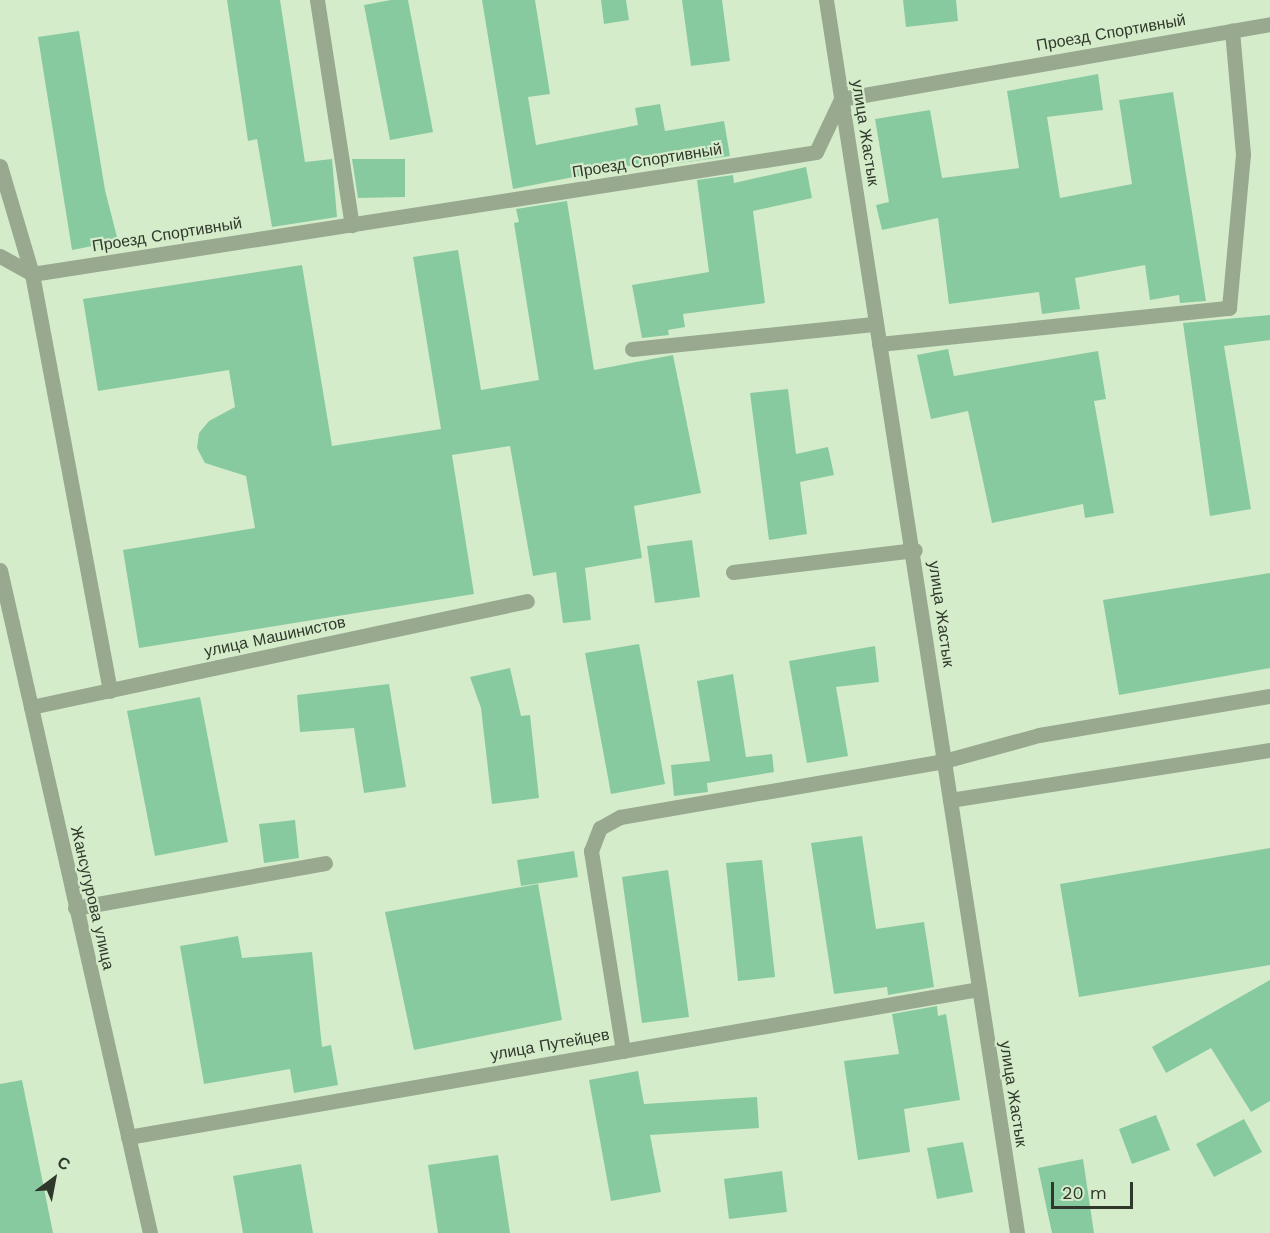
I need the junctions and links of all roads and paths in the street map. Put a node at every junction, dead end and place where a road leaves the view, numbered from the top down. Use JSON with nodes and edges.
{"nodes":[{"id":1,"x":317,"y":0,"type":"edge"},
{"id":2,"x":826,"y":0,"type":"edge"},
{"id":3,"x":1270,"y":24,"type":"edge"},
{"id":4,"x":1232,"y":30,"type":"junction"},
{"id":5,"x":842,"y":99,"type":"junction"},
{"id":6,"x":0,"y":166,"type":"edge"},
{"id":7,"x":352,"y":225,"type":"junction"},
{"id":8,"x":0,"y":256,"type":"edge"},
{"id":9,"x":32,"y":274,"type":"junction"},
{"id":10,"x":876,"y":324,"type":"junction"},
{"id":11,"x":879,"y":344,"type":"junction"},
{"id":12,"x":632,"y":349,"type":"dead end"},
{"id":13,"x":915,"y":550,"type":"junction"},
{"id":14,"x":0,"y":570,"type":"edge"},
{"id":15,"x":733,"y":572,"type":"dead end"},
{"id":16,"x":527,"y":601,"type":"dead end"},
{"id":17,"x":110,"y":691,"type":"junction"},
{"id":18,"x":1270,"y":696,"type":"edge"},
{"id":19,"x":31,"y":707,"type":"junction"},
{"id":20,"x":1270,"y":750,"type":"edge"},
{"id":21,"x":944,"y":761,"type":"junction"},
{"id":22,"x":950,"y":800,"type":"junction"},
{"id":23,"x":325,"y":862,"type":"dead end"},
{"id":24,"x":75,"y":908,"type":"junction"},
{"id":25,"x":979,"y":989,"type":"junction"},
{"id":26,"x":623,"y":1051,"type":"junction"},
{"id":27,"x":128,"y":1137,"type":"junction"},
{"id":28,"x":150,"y":1233,"type":"edge"},
{"id":29,"x":1017,"y":1233,"type":"edge"}],
"edges":[{"from":1,"to":7,"type":"street"},
{"from":2,"to":5,"type":"street","name":"улица Жастык"},
{"from":3,"to":4,"type":"street","name":"Проезд Спортивный"},
{"from":4,"to":5,"type":"street","name":"Проезд Спортивный"},
{"from":4,"to":11,"type":"street"},
{"from":5,"to":7,"type":"street","name":"Проезд Спортивный"},
{"from":5,"to":10,"type":"street","name":"улица Жастык"},
{"from":6,"to":9,"type":"street"},
{"from":7,"to":9,"type":"street","name":"Проезд Спортивный"},
{"from":8,"to":9,"type":"street"},
{"from":9,"to":17,"type":"street"},
{"from":10,"to":11,"type":"street","name":"улица Жастык"},
{"from":10,"to":12,"type":"street"},
{"from":11,"to":13,"type":"street","name":"улица Жастык"},
{"from":13,"to":15,"type":"street"},
{"from":13,"to":21,"type":"street","name":"улица Жастык"},
{"from":14,"to":19,"type":"street","name":"Жансугурова улица"},
{"from":16,"to":17,"type":"street","name":"улица Машинистов"},
{"from":17,"to":19,"type":"street","name":"улица Машинистов"},
{"from":18,"to":21,"type":"street"},
{"from":19,"to":24,"type":"street","name":"Жансугурова улица"},
{"from":20,"to":22,"type":"street"},
{"from":21,"to":22,"type":"street","name":"улица Жастык"},
{"from":21,"to":26,"type":"street"},
{"from":22,"to":25,"type":"street","name":"улица Жастык"},
{"from":23,"to":24,"type":"street"},
{"from":24,"to":27,"type":"street","name":"Жансугурова улица"},
{"from":25,"to":26,"type":"street","name":"улица Путейцев"},
{"from":25,"to":29,"type":"street","name":"улица Жастык"},
{"from":26,"to":27,"type":"street","name":"улица Путейцев"},
{"from":27,"to":28,"type":"street","name":"Жансугурова улица"}]}
